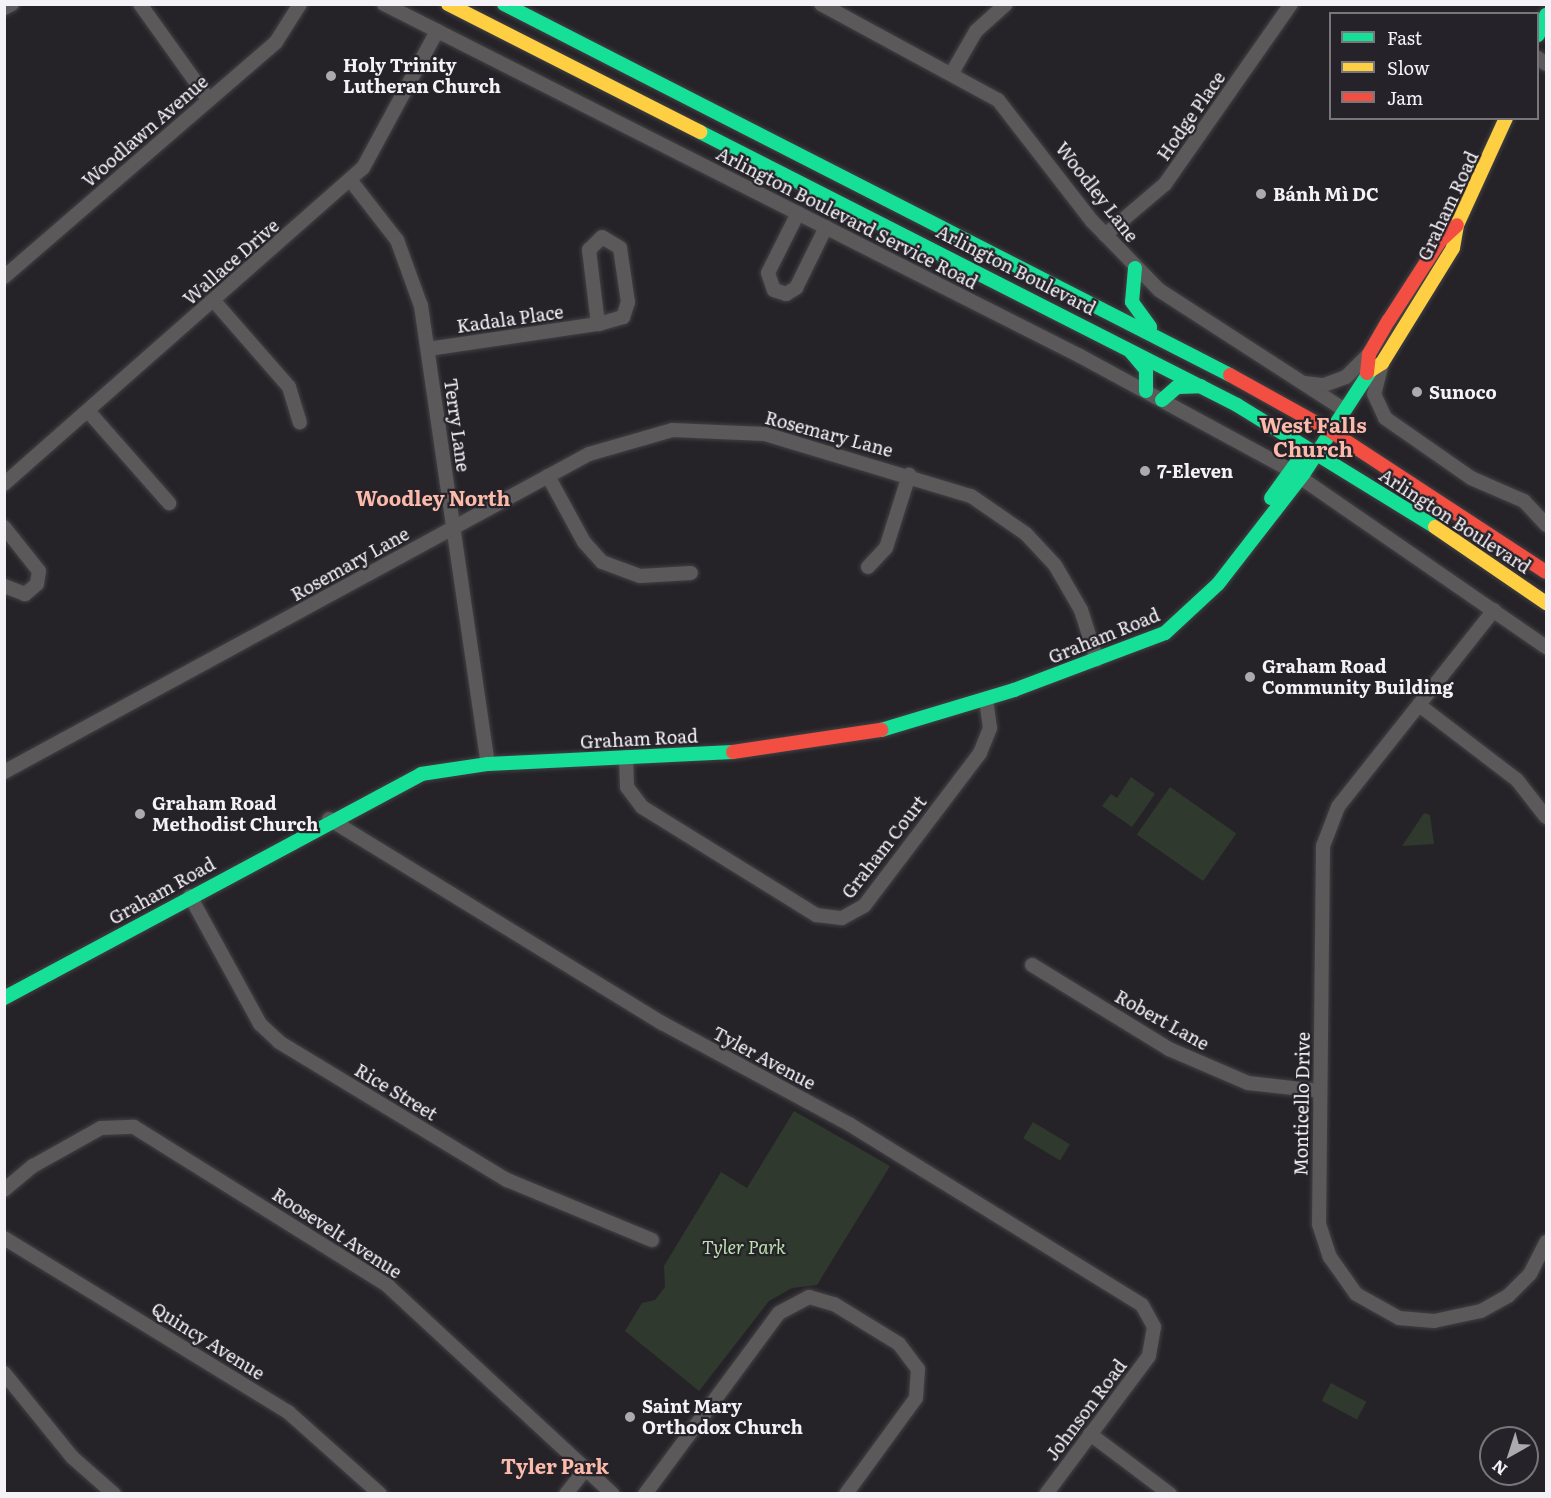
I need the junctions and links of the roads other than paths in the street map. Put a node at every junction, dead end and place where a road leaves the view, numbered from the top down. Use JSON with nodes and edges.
{"nodes":[{"id":1,"x":12,"y":4,"type":"edge"},
{"id":2,"x":140,"y":4,"type":"edge"},
{"id":3,"x":300,"y":4,"type":"edge"},
{"id":4,"x":384,"y":4,"type":"edge"},
{"id":5,"x":448,"y":4,"type":"edge"},
{"id":6,"x":504,"y":4,"type":"edge"},
{"id":7,"x":821,"y":4,"type":"edge"},
{"id":8,"x":1006,"y":4,"type":"edge"},
{"id":9,"x":1291,"y":4,"type":"edge"},
{"id":10,"x":4,"y":8,"type":"edge"},
{"id":11,"x":1546,"y":15,"type":"edge"},
{"id":12,"x":437,"y":31,"type":"junction"},
{"id":13,"x":1539,"y":32,"type":"edge"},
{"id":14,"x":953,"y":71,"type":"junction"},
{"id":15,"x":208,"y":99,"type":"junction"},
{"id":16,"x":1505,"y":120,"type":"edge"},
{"id":17,"x":351,"y":181,"type":"junction"},
{"id":18,"x":798,"y":213,"type":"junction"},
{"id":19,"x":1457,"y":225,"type":"junction"},
{"id":20,"x":826,"y":227,"type":"junction"},
{"id":21,"x":1105,"y":235,"type":"junction"},
{"id":22,"x":1135,"y":268,"type":"junction"},
{"id":23,"x":4,"y":278,"type":"edge"},
{"id":24,"x":214,"y":302,"type":"junction"},
{"id":25,"x":598,"y":324,"type":"junction"},
{"id":26,"x":1160,"y":337,"type":"junction"},
{"id":27,"x":1125,"y":346,"type":"junction"},
{"id":28,"x":428,"y":349,"type":"junction"},
{"id":29,"x":1369,"y":354,"type":"junction"},
{"id":30,"x":1382,"y":363,"type":"junction"},
{"id":31,"x":1367,"y":373,"type":"junction"},
{"id":32,"x":1302,"y":383,"type":"junction"},
{"id":33,"x":1201,"y":386,"type":"junction"},
{"id":34,"x":1146,"y":391,"type":"junction"},
{"id":35,"x":1162,"y":400,"type":"junction"},
{"id":36,"x":1343,"y":409,"type":"junction"},
{"id":37,"x":88,"y":411,"type":"junction"},
{"id":38,"x":300,"y":422,"type":"dead end"},
{"id":39,"x":1329,"y":430,"type":"junction"},
{"id":40,"x":1313,"y":452,"type":"junction"},
{"id":41,"x":1296,"y":474,"type":"junction"},
{"id":42,"x":909,"y":475,"type":"junction"},
{"id":43,"x":548,"y":476,"type":"junction"},
{"id":44,"x":4,"y":484,"type":"edge"},
{"id":45,"x":169,"y":503,"type":"dead end"},
{"id":46,"x":1546,"y":525,"type":"edge"},
{"id":47,"x":4,"y":527,"type":"edge"},
{"id":48,"x":454,"y":527,"type":"junction"},
{"id":49,"x":868,"y":567,"type":"dead end"},
{"id":50,"x":1546,"y":572,"type":"edge"},
{"id":51,"x":691,"y":573,"type":"dead end"},
{"id":52,"x":4,"y":586,"type":"edge"},
{"id":53,"x":1546,"y":603,"type":"edge"},
{"id":54,"x":1494,"y":610,"type":"junction"},
{"id":55,"x":1546,"y":647,"type":"edge"},
{"id":56,"x":1097,"y":660,"type":"junction"},
{"id":57,"x":986,"y":699,"type":"junction"},
{"id":58,"x":1419,"y":705,"type":"junction"},
{"id":59,"x":626,"y":757,"type":"junction"},
{"id":60,"x":488,"y":764,"type":"junction"},
{"id":61,"x":4,"y":772,"type":"edge"},
{"id":62,"x":1546,"y":817,"type":"edge"},
{"id":63,"x":329,"y":819,"type":"junction"},
{"id":64,"x":190,"y":896,"type":"junction"},
{"id":65,"x":1032,"y":965,"type":"dead end"},
{"id":66,"x":4,"y":998,"type":"edge"},
{"id":67,"x":1319,"y":1090,"type":"junction"},
{"id":68,"x":4,"y":1190,"type":"edge"},
{"id":69,"x":4,"y":1238,"type":"edge"},
{"id":70,"x":652,"y":1240,"type":"dead end"},
{"id":71,"x":1546,"y":1242,"type":"edge"},
{"id":72,"x":1153,"y":1347,"type":"joint"},
{"id":73,"x":4,"y":1373,"type":"edge"},
{"id":74,"x":1090,"y":1434,"type":"junction"},
{"id":75,"x":586,"y":1468,"type":"junction"},
{"id":76,"x":114,"y":1494,"type":"edge"},
{"id":77,"x":380,"y":1494,"type":"edge"},
{"id":78,"x":566,"y":1494,"type":"edge"},
{"id":79,"x":613,"y":1494,"type":"edge"},
{"id":80,"x":645,"y":1494,"type":"edge"},
{"id":81,"x":846,"y":1494,"type":"edge"},
{"id":82,"x":1046,"y":1494,"type":"edge"},
{"id":83,"x":1170,"y":1494,"type":"edge"}],
"edges":[{"from":1,"to":10,"type":"street"},
{"from":2,"to":15,"type":"street"},
{"from":3,"to":15,"type":"street","name":"Woodlawn Avenue"},
{"from":4,"to":12,"type":"street","name":"Arlington Boulevard Service Road"},
{"from":5,"to":27,"type":"main road","name":"Arlington Boulevard"},
{"from":6,"to":26,"type":"main road","name":"Arlington Boulevard"},
{"from":7,"to":14,"type":"street","name":"Woodley Lane"},
{"from":8,"to":14,"type":"street"},
{"from":9,"to":21,"type":"street","name":"Hodge Place"},
{"from":11,"to":13,"type":"main road"},
{"from":12,"to":17,"type":"street","name":"Wallace Drive"},
{"from":12,"to":18,"type":"street","name":"Arlington Boulevard Service Road"},
{"from":14,"to":21,"type":"street","name":"Woodley Lane"},
{"from":15,"to":23,"type":"street","name":"Woodlawn Avenue"},
{"from":16,"to":19,"type":"main road","name":"Graham Road"},
{"from":17,"to":24,"type":"street","name":"Wallace Drive"},
{"from":17,"to":28,"type":"street","name":"Terry Lane"},
{"from":18,"to":20,"type":"street","name":"Arlington Boulevard Service Road"},
{"from":18,"to":20,"type":"street"},
{"from":19,"to":29,"type":"main road"},
{"from":19,"to":30,"type":"main road","name":"Graham Road"},
{"from":20,"to":34,"type":"street","name":"Arlington Boulevard Service Road"},
{"from":21,"to":22,"type":"street","name":"Woodley Lane"},
{"from":22,"to":26,"type":"main road"},
{"from":22,"to":32,"type":"street","name":"Woodley Lane"},
{"from":24,"to":37,"type":"street","name":"Wallace Drive"},
{"from":24,"to":38,"type":"street"},
{"from":25,"to":25,"type":"street","name":"Kadala Place"},
{"from":25,"to":28,"type":"street","name":"Kadala Place"},
{"from":26,"to":39,"type":"main road","name":"Arlington Boulevard"},
{"from":27,"to":33,"type":"main road","name":"Arlington Boulevard"},
{"from":27,"to":34,"type":"main road"},
{"from":28,"to":48,"type":"street","name":"Terry Lane"},
{"from":29,"to":31,"type":"main road"},
{"from":29,"to":32,"type":"street"},
{"from":30,"to":31,"type":"main road","name":"Graham Road"},
{"from":30,"to":46,"type":"street"},
{"from":31,"to":36,"type":"main road","name":"Graham Road"},
{"from":32,"to":36,"type":"street","name":"Woodley Lane"},
{"from":33,"to":35,"type":"main road"},
{"from":33,"to":40,"type":"main road","name":"Arlington Boulevard"},
{"from":34,"to":35,"type":"street","name":"Arlington Boulevard Service Road"},
{"from":35,"to":41,"type":"street","name":"Arlington Boulevard Service Road"},
{"from":36,"to":39,"type":"main road","name":"Graham Road"},
{"from":37,"to":44,"type":"street","name":"Wallace Drive"},
{"from":37,"to":45,"type":"street"},
{"from":39,"to":40,"type":"main road","name":"Graham Road"},
{"from":39,"to":50,"type":"main road","name":"Arlington Boulevard"},
{"from":40,"to":41,"type":"main road","name":"Graham Road"},
{"from":40,"to":53,"type":"main road","name":"Arlington Boulevard"},
{"from":41,"to":54,"type":"street","name":"Arlington Boulevard Service Road"},
{"from":41,"to":56,"type":"main road","name":"Graham Road"},
{"from":42,"to":43,"type":"street","name":"Rosemary Lane"},
{"from":42,"to":49,"type":"street"},
{"from":42,"to":56,"type":"street","name":"Rosemary Lane"},
{"from":43,"to":48,"type":"street","name":"Rosemary Lane"},
{"from":43,"to":51,"type":"street"},
{"from":47,"to":52,"type":"street"},
{"from":48,"to":60,"type":"street","name":"Terry Lane"},
{"from":48,"to":61,"type":"street","name":"Rosemary Lane"},
{"from":54,"to":55,"type":"street","name":"Arlington Boulevard Service Road"},
{"from":54,"to":58,"type":"street","name":"Monticello Drive"},
{"from":56,"to":57,"type":"main road","name":"Graham Road"},
{"from":57,"to":59,"type":"main road","name":"Graham Road"},
{"from":57,"to":59,"type":"street","name":"Graham Court"},
{"from":58,"to":62,"type":"street"},
{"from":58,"to":67,"type":"street","name":"Monticello Drive"},
{"from":59,"to":60,"type":"main road","name":"Graham Road"},
{"from":60,"to":63,"type":"main road","name":"Graham Road"},
{"from":63,"to":64,"type":"main road","name":"Graham Road"},
{"from":63,"to":72,"type":"street","name":"Tyler Avenue"},
{"from":64,"to":66,"type":"main road","name":"Graham Road"},
{"from":64,"to":70,"type":"street","name":"Rice Street"},
{"from":65,"to":67,"type":"street","name":"Robert Lane"},
{"from":67,"to":71,"type":"street","name":"Monticello Drive"},
{"from":68,"to":75,"type":"street","name":"Roosevelt Avenue"},
{"from":69,"to":77,"type":"street","name":"Quincy Avenue"},
{"from":72,"to":74,"type":"street","name":"Johnson Road"},
{"from":73,"to":76,"type":"street"},
{"from":74,"to":82,"type":"street","name":"Johnson Road"},
{"from":74,"to":83,"type":"street"},
{"from":75,"to":78,"type":"street"},
{"from":75,"to":79,"type":"street","name":"Roosevelt Avenue"},
{"from":80,"to":81,"type":"street"}]}
